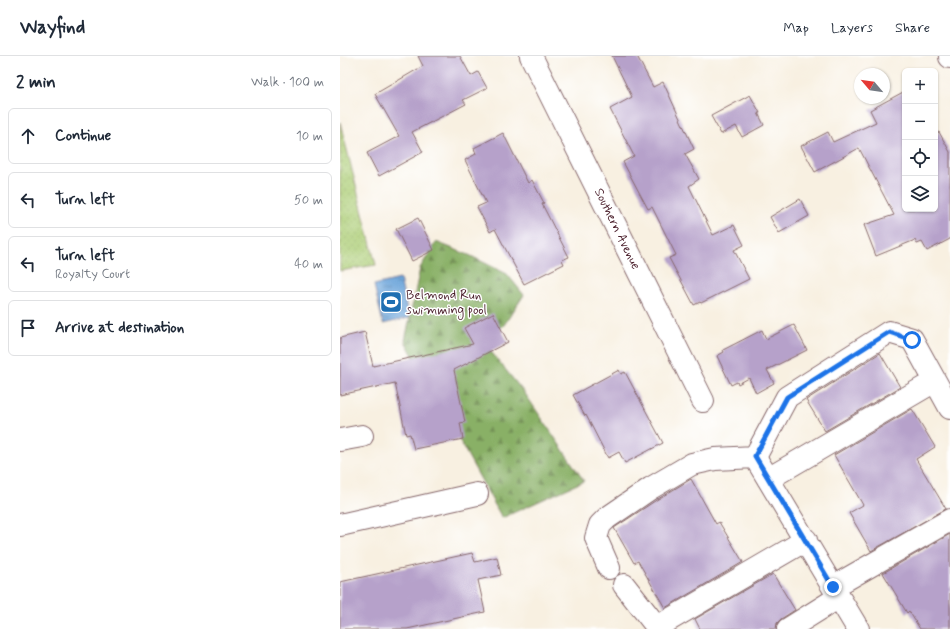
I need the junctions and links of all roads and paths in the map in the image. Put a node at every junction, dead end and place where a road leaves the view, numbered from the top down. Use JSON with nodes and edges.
{"nodes":[{"id":1,"x":531,"y":56,"type":"edge"},
{"id":2,"x":936,"y":381,"type":"junction"},
{"id":3,"x":703,"y":402,"type":"dead end"},
{"id":4,"x":950,"y":408,"type":"edge"},
{"id":5,"x":362,"y":436,"type":"dead end"},
{"id":6,"x":340,"y":440,"type":"edge"},
{"id":7,"x":755,"y":456,"type":"junction"},
{"id":8,"x":768,"y":479,"type":"junction"},
{"id":9,"x":477,"y":494,"type":"dead end"},
{"id":10,"x":950,"y":520,"type":"edge"},
{"id":11,"x":340,"y":525,"type":"edge"},
{"id":12,"x":806,"y":540,"type":"junction"},
{"id":13,"x":609,"y":568,"type":"dead end"},
{"id":14,"x":624,"y":585,"type":"dead end"},
{"id":15,"x":836,"y":592,"type":"junction"},
{"id":16,"x":657,"y":628,"type":"edge"},
{"id":17,"x":788,"y":629,"type":"edge"},
{"id":18,"x":858,"y":629,"type":"edge"}],
"edges":[{"from":1,"to":3,"type":"street","name":"Southern Avenue"},
{"from":2,"to":4,"type":"street"},
{"from":2,"to":7,"type":"street"},
{"from":2,"to":8,"type":"street"},
{"from":5,"to":6,"type":"street"},
{"from":7,"to":8,"type":"street"},
{"from":7,"to":13,"type":"street"},
{"from":8,"to":12,"type":"street"},
{"from":9,"to":11,"type":"street"},
{"from":10,"to":15,"type":"street"},
{"from":12,"to":15,"type":"street"},
{"from":12,"to":16,"type":"street"},
{"from":14,"to":16,"type":"street"},
{"from":15,"to":17,"type":"street"},
{"from":15,"to":18,"type":"street"}]}
